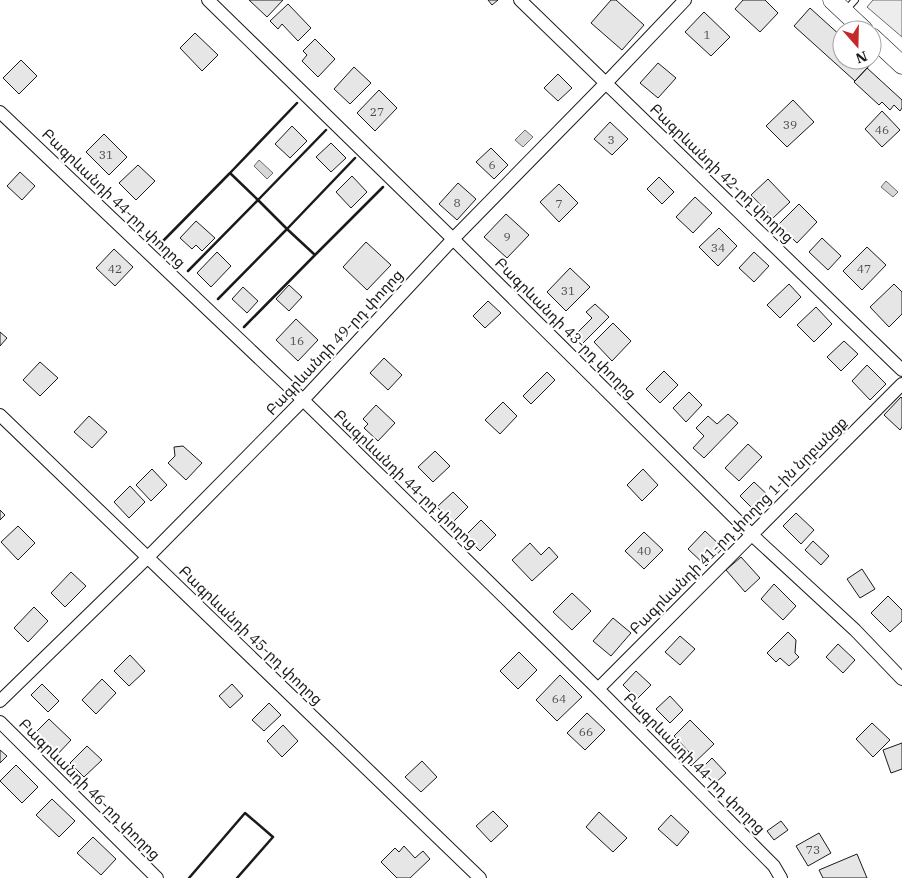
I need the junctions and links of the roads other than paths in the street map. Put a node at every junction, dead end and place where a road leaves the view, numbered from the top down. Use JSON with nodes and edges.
{"nodes":[{"id":1,"x":208,"y":0,"type":"edge"},
{"id":2,"x":520,"y":0,"type":"edge"},
{"id":3,"x":685,"y":0,"type":"edge"},
{"id":4,"x":844,"y":4,"type":"edge"},
{"id":5,"x":856,"y":20,"type":"edge"},
{"id":6,"x":882,"y":46,"type":"edge"},
{"id":7,"x":902,"y":65,"type":"edge"},
{"id":8,"x":606,"y":83,"type":"junction"},
{"id":9,"x":0,"y":112,"type":"edge"},
{"id":10,"x":453,"y":238,"type":"junction"},
{"id":11,"x":902,"y":370,"type":"edge"},
{"id":12,"x":902,"y":384,"type":"edge"},
{"id":13,"x":303,"y":400,"type":"junction"},
{"id":14,"x":0,"y":416,"type":"edge"},
{"id":15,"x":751,"y":534,"type":"junction"},
{"id":16,"x":147,"y":558,"type":"junction"},
{"id":17,"x":902,"y":679,"type":"edge"},
{"id":18,"x":598,"y":689,"type":"junction"},
{"id":19,"x":0,"y":701,"type":"edge"},
{"id":20,"x":0,"y":722,"type":"edge"},
{"id":21,"x":157,"y":878,"type":"edge"},
{"id":22,"x":480,"y":878,"type":"edge"},
{"id":23,"x":781,"y":878,"type":"edge"}],
"edges":[{"from":1,"to":10,"type":"street","name":"Բագրևանդի 43-րդ փողոց"},
{"from":2,"to":8,"type":"street","name":"Բագրևանդի 42-րդ փողոց"},
{"from":3,"to":8,"type":"street","name":"Բագրևանդի 49-րդ փողոց"},
{"from":4,"to":5,"type":"main road"},
{"from":6,"to":7,"type":"main road"},
{"from":8,"to":10,"type":"street","name":"Բագրևանդի 49-րդ փողոց"},
{"from":8,"to":11,"type":"street","name":"Բագրևանդի 42-րդ փողոց"},
{"from":9,"to":13,"type":"street","name":"Բագրևանդի 44-րդ փողոց"},
{"from":10,"to":13,"type":"street","name":"Բագրևանդի 49-րդ փողոց"},
{"from":10,"to":15,"type":"street","name":"Բագրևանդի 43-րդ փողոց"},
{"from":12,"to":15,"type":"street","name":"Բագրևանդի 41-րդ փողոց 1-ին նրբանցք"},
{"from":13,"to":16,"type":"street","name":"Բագրևանդի 49-րդ փողոց"},
{"from":13,"to":18,"type":"street","name":"Բագրևանդի 44-րդ փողոց"},
{"from":14,"to":16,"type":"street","name":"Բագրևանդի 45-րդ փողոց"},
{"from":15,"to":17,"type":"street","name":"Բագրևանդի 43-րդ փողոց"},
{"from":15,"to":18,"type":"street","name":"Բագրևանդի 41-րդ փողոց 1-ին նրբանցք"},
{"from":16,"to":19,"type":"street","name":"Բագրևանդի 49-րդ փողոց"},
{"from":16,"to":22,"type":"street","name":"Բագրևանդի 45-րդ փողոց"},
{"from":18,"to":23,"type":"street","name":"Բագրևանդի 44-րդ փողոց"},
{"from":20,"to":21,"type":"street","name":"Բագրևանդի 46-րդ փողոց"}]}
